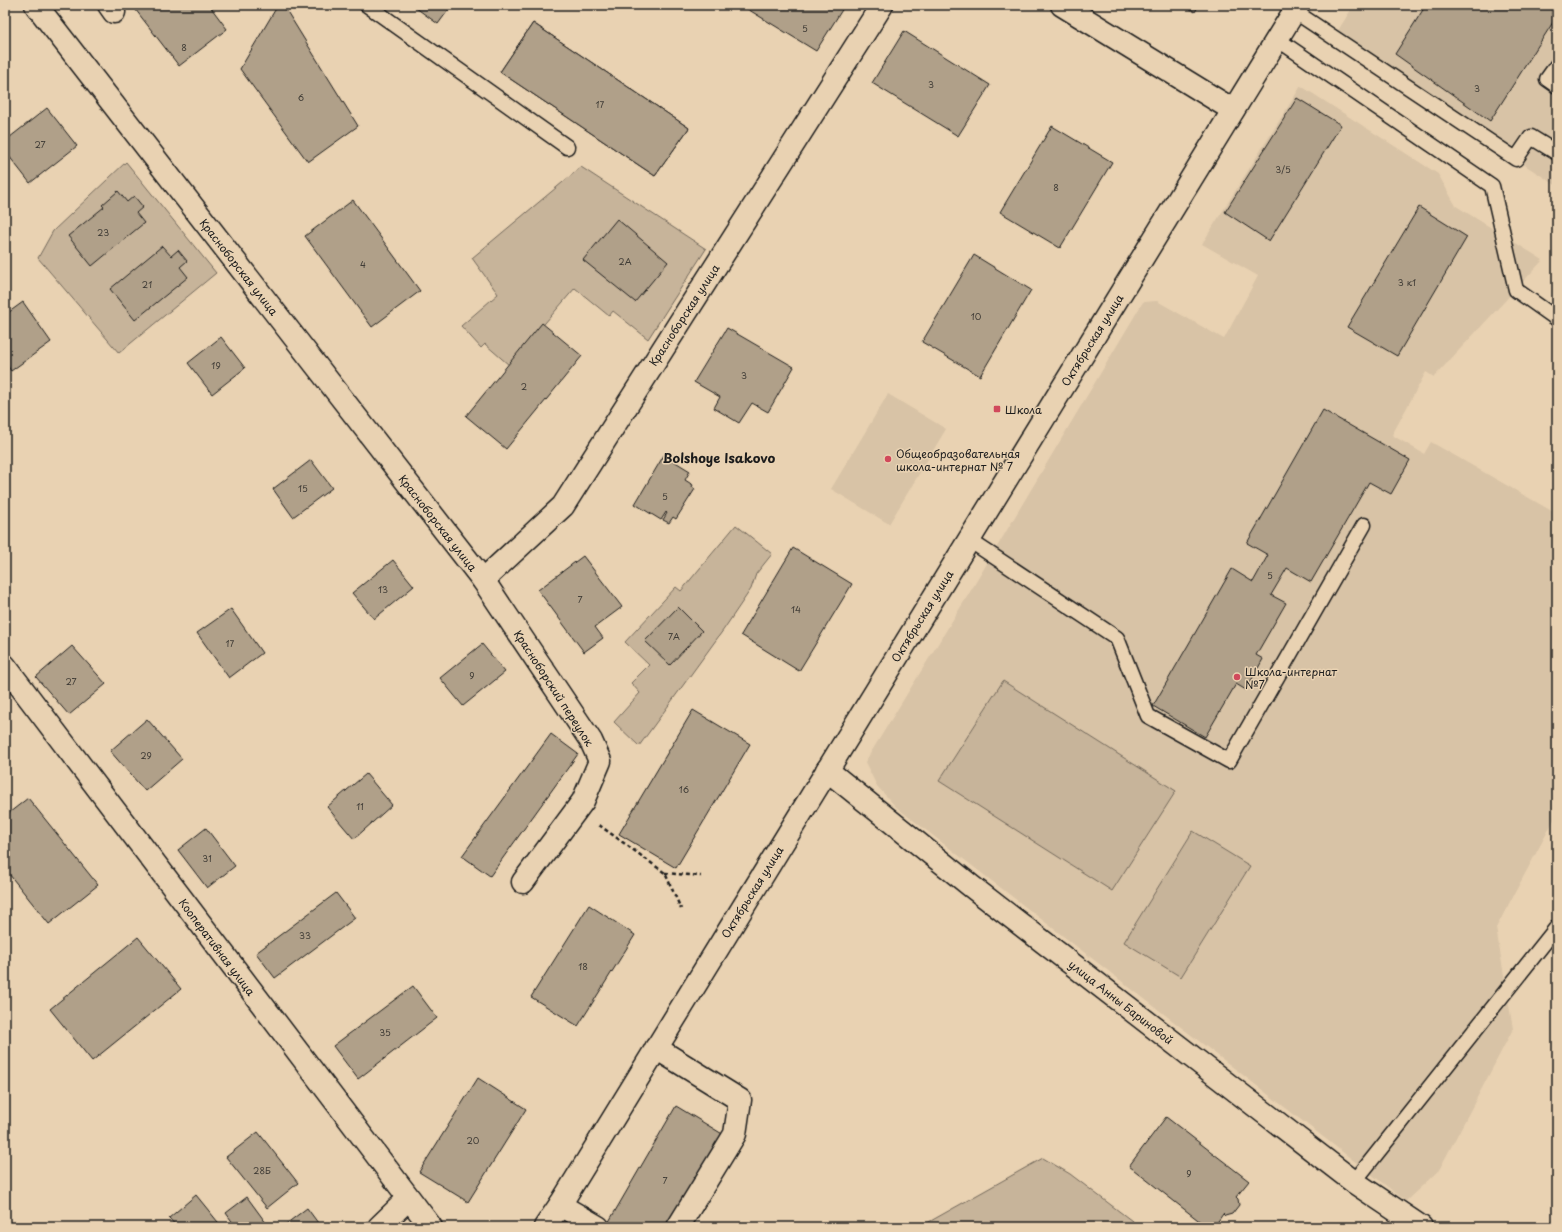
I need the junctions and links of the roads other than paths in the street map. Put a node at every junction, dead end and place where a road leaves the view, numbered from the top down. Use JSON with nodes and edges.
{"nodes":[{"id":1,"x":36,"y":5,"type":"edge"},
{"id":2,"x":367,"y":5,"type":"edge"},
{"id":3,"x":882,"y":5,"type":"edge"},
{"id":4,"x":1062,"y":5,"type":"edge"},
{"id":5,"x":1296,"y":8,"type":"edge"},
{"id":6,"x":1277,"y":39,"type":"junction"},
{"id":7,"x":1557,"y":65,"type":"edge"},
{"id":8,"x":1557,"y":86,"type":"edge"},
{"id":9,"x":1233,"y":110,"type":"junction"},
{"id":10,"x":567,"y":147,"type":"dead end"},
{"id":11,"x":1557,"y":153,"type":"edge"},
{"id":12,"x":1557,"y":319,"type":"edge"},
{"id":13,"x":1364,"y":525,"type":"dead end"},
{"id":14,"x":968,"y":540,"type":"junction"},
{"id":15,"x":483,"y":580,"type":"junction"},
{"id":16,"x":5,"y":666,"type":"edge"},
{"id":17,"x":827,"y":770,"type":"junction"},
{"id":18,"x":523,"y":882,"type":"dead end"},
{"id":19,"x":1557,"y":927,"type":"edge"},
{"id":20,"x":656,"y":1048,"type":"junction"},
{"id":21,"x":1354,"y":1182,"type":"junction"},
{"id":22,"x":408,"y":1199,"type":"junction"},
{"id":23,"x":560,"y":1205,"type":"junction"},
{"id":24,"x":379,"y":1227,"type":"edge"},
{"id":25,"x":430,"y":1227,"type":"edge"},
{"id":26,"x":545,"y":1227,"type":"edge"},
{"id":27,"x":598,"y":1227,"type":"edge"},
{"id":28,"x":678,"y":1227,"type":"edge"},
{"id":29,"x":1421,"y":1227,"type":"edge"}],
"edges":[{"from":1,"to":15,"type":"street","name":"Красноборская улица"},
{"from":2,"to":10,"type":"lane"},
{"from":3,"to":15,"type":"street","name":"Красноборская улица"},
{"from":4,"to":9,"type":"street"},
{"from":5,"to":6,"type":"street","name":"Октябрьская улица"},
{"from":5,"to":11,"type":"lane"},
{"from":6,"to":9,"type":"street","name":"Октябрьская улица"},
{"from":6,"to":12,"type":"lane"},
{"from":7,"to":8,"type":"lane"},
{"from":9,"to":14,"type":"street","name":"Октябрьская улица"},
{"from":13,"to":14,"type":"lane"},
{"from":14,"to":17,"type":"street","name":"Октябрьская улица"},
{"from":15,"to":18,"type":"street","name":"Красноборский переулок"},
{"from":16,"to":22,"type":"street","name":"Кооперативная улица"},
{"from":17,"to":20,"type":"street","name":"Октябрьская улица"},
{"from":17,"to":21,"type":"street","name":"улица Анны Бариновой"},
{"from":19,"to":21,"type":"lane"},
{"from":20,"to":23,"type":"street","name":"Октябрьская улица"},
{"from":20,"to":28,"type":"street"},
{"from":21,"to":29,"type":"street","name":"улица Анны Бариновой"},
{"from":22,"to":24,"type":"street"},
{"from":22,"to":25,"type":"street","name":"Кооперативная улица"},
{"from":23,"to":26,"type":"street","name":"Октябрьская улица"},
{"from":23,"to":27,"type":"street"}]}
